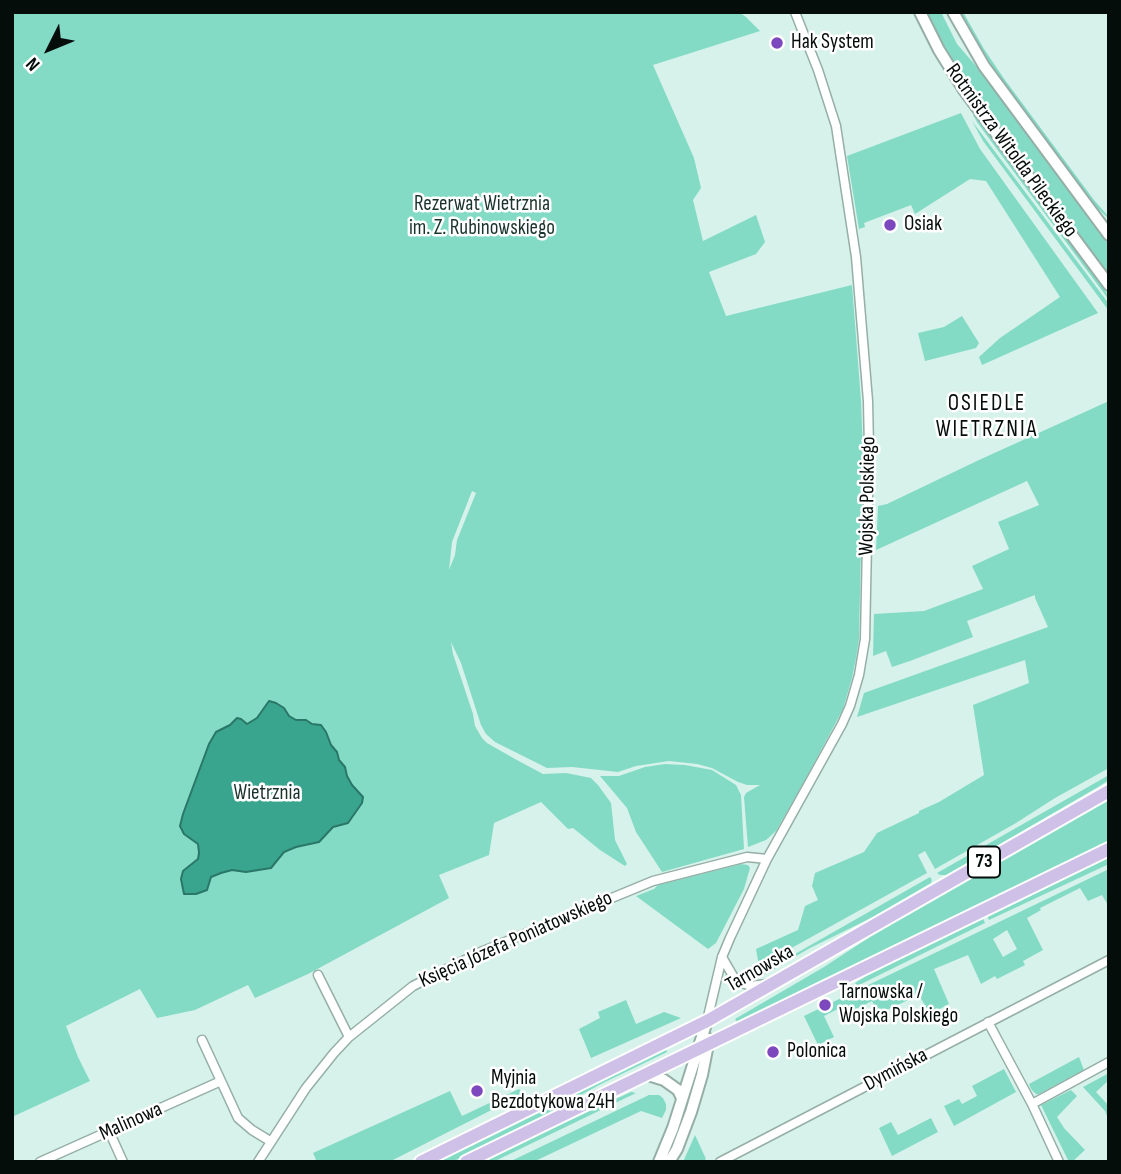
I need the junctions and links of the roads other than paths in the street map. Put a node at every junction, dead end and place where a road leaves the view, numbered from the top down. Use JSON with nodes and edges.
{"nodes":[{"id":1,"x":795,"y":12,"type":"edge"},
{"id":2,"x":920,"y":12,"type":"edge"},
{"id":3,"x":953,"y":12,"type":"edge"},
{"id":4,"x":1109,"y":235,"type":"edge"},
{"id":5,"x":1109,"y":285,"type":"edge"},
{"id":6,"x":1109,"y":791,"type":"edge"},
{"id":7,"x":1109,"y":849,"type":"edge"},
{"id":8,"x":767,"y":859,"type":"junction"},
{"id":9,"x":722,"y":957,"type":"junction"},
{"id":10,"x":1109,"y":960,"type":"edge"},
{"id":11,"x":318,"y":975,"type":"dead end"},
{"id":12,"x":773,"y":983,"type":"junction"},
{"id":13,"x":707,"y":1021,"type":"junction"},
{"id":14,"x":988,"y":1022,"type":"junction"},
{"id":15,"x":349,"y":1037,"type":"junction"},
{"id":16,"x":202,"y":1040,"type":"dead end"},
{"id":17,"x":709,"y":1043,"type":"junction"},
{"id":18,"x":697,"y":1049,"type":"junction"},
{"id":19,"x":1109,"y":1062,"type":"edge"},
{"id":20,"x":645,"y":1074,"type":"junction"},
{"id":21,"x":221,"y":1081,"type":"junction"},
{"id":22,"x":682,"y":1098,"type":"junction"},
{"id":23,"x":1032,"y":1104,"type":"junction"},
{"id":24,"x":109,"y":1131,"type":"junction"},
{"id":25,"x":270,"y":1141,"type":"junction"},
{"id":26,"x":40,"y":1162,"type":"edge"},
{"id":27,"x":123,"y":1162,"type":"edge"},
{"id":28,"x":258,"y":1162,"type":"edge"},
{"id":29,"x":421,"y":1162,"type":"edge"},
{"id":30,"x":466,"y":1162,"type":"edge"},
{"id":31,"x":659,"y":1162,"type":"edge"},
{"id":32,"x":669,"y":1162,"type":"edge"},
{"id":33,"x":720,"y":1162,"type":"edge"},
{"id":34,"x":1059,"y":1162,"type":"edge"}],
"edges":[{"from":1,"to":8,"type":"street","name":"Wojska Polskiego"},
{"from":2,"to":5,"type":"main road","name":"Rotmistrza Witolda Pileckiego"},
{"from":3,"to":4,"type":"main road","name":"Rotmistrza Witolda Pileckiego"},
{"from":6,"to":12,"type":"main road","name":"Tarnowska","number":"73"},
{"from":7,"to":17,"type":"main road","name":"Tarnowska","number":"73"},
{"from":8,"to":9,"type":"street","name":"Wojska Polskiego"},
{"from":8,"to":15,"type":"street","name":"Księcia Józefa Poniatowskiego"},
{"from":9,"to":12,"type":"street"},
{"from":9,"to":13,"type":"street","name":"Wojska Polskiego"},
{"from":10,"to":14,"type":"street","name":"Dymińska"},
{"from":11,"to":15,"type":"street"},
{"from":12,"to":13,"type":"main road","name":"Tarnowska","number":"73"},
{"from":13,"to":17,"type":"main road","name":"Wojska Polskiego"},
{"from":13,"to":18,"type":"main road","name":"Wojska Polskiego"},
{"from":13,"to":29,"type":"main road","name":"Tarnowska","number":"73"},
{"from":14,"to":23,"type":"street"},
{"from":14,"to":33,"type":"street","name":"Dymińska"},
{"from":15,"to":25,"type":"street","name":"Księcia Józefa Poniatowskiego"},
{"from":16,"to":21,"type":"street"},
{"from":17,"to":18,"type":"main road","name":"Tarnowska","number":"73"},
{"from":17,"to":32,"type":"main road","name":"Wojska Polskiego"},
{"from":18,"to":20,"type":"main road","name":"Tarnowska","number":"73"},
{"from":18,"to":22,"type":"main road","name":"Wojska Polskiego"},
{"from":19,"to":23,"type":"street"},
{"from":20,"to":22,"type":"main road"},
{"from":20,"to":30,"type":"main road","name":"Tarnowska","number":"73"},
{"from":21,"to":24,"type":"street","name":"Malinowa"},
{"from":21,"to":25,"type":"street"},
{"from":22,"to":31,"type":"main road","name":"Wojska Polskiego"},
{"from":23,"to":34,"type":"street"},
{"from":24,"to":26,"type":"street","name":"Malinowa"},
{"from":24,"to":27,"type":"street"},
{"from":25,"to":28,"type":"street","name":"Księcia Józefa Poniatowskiego"}]}
